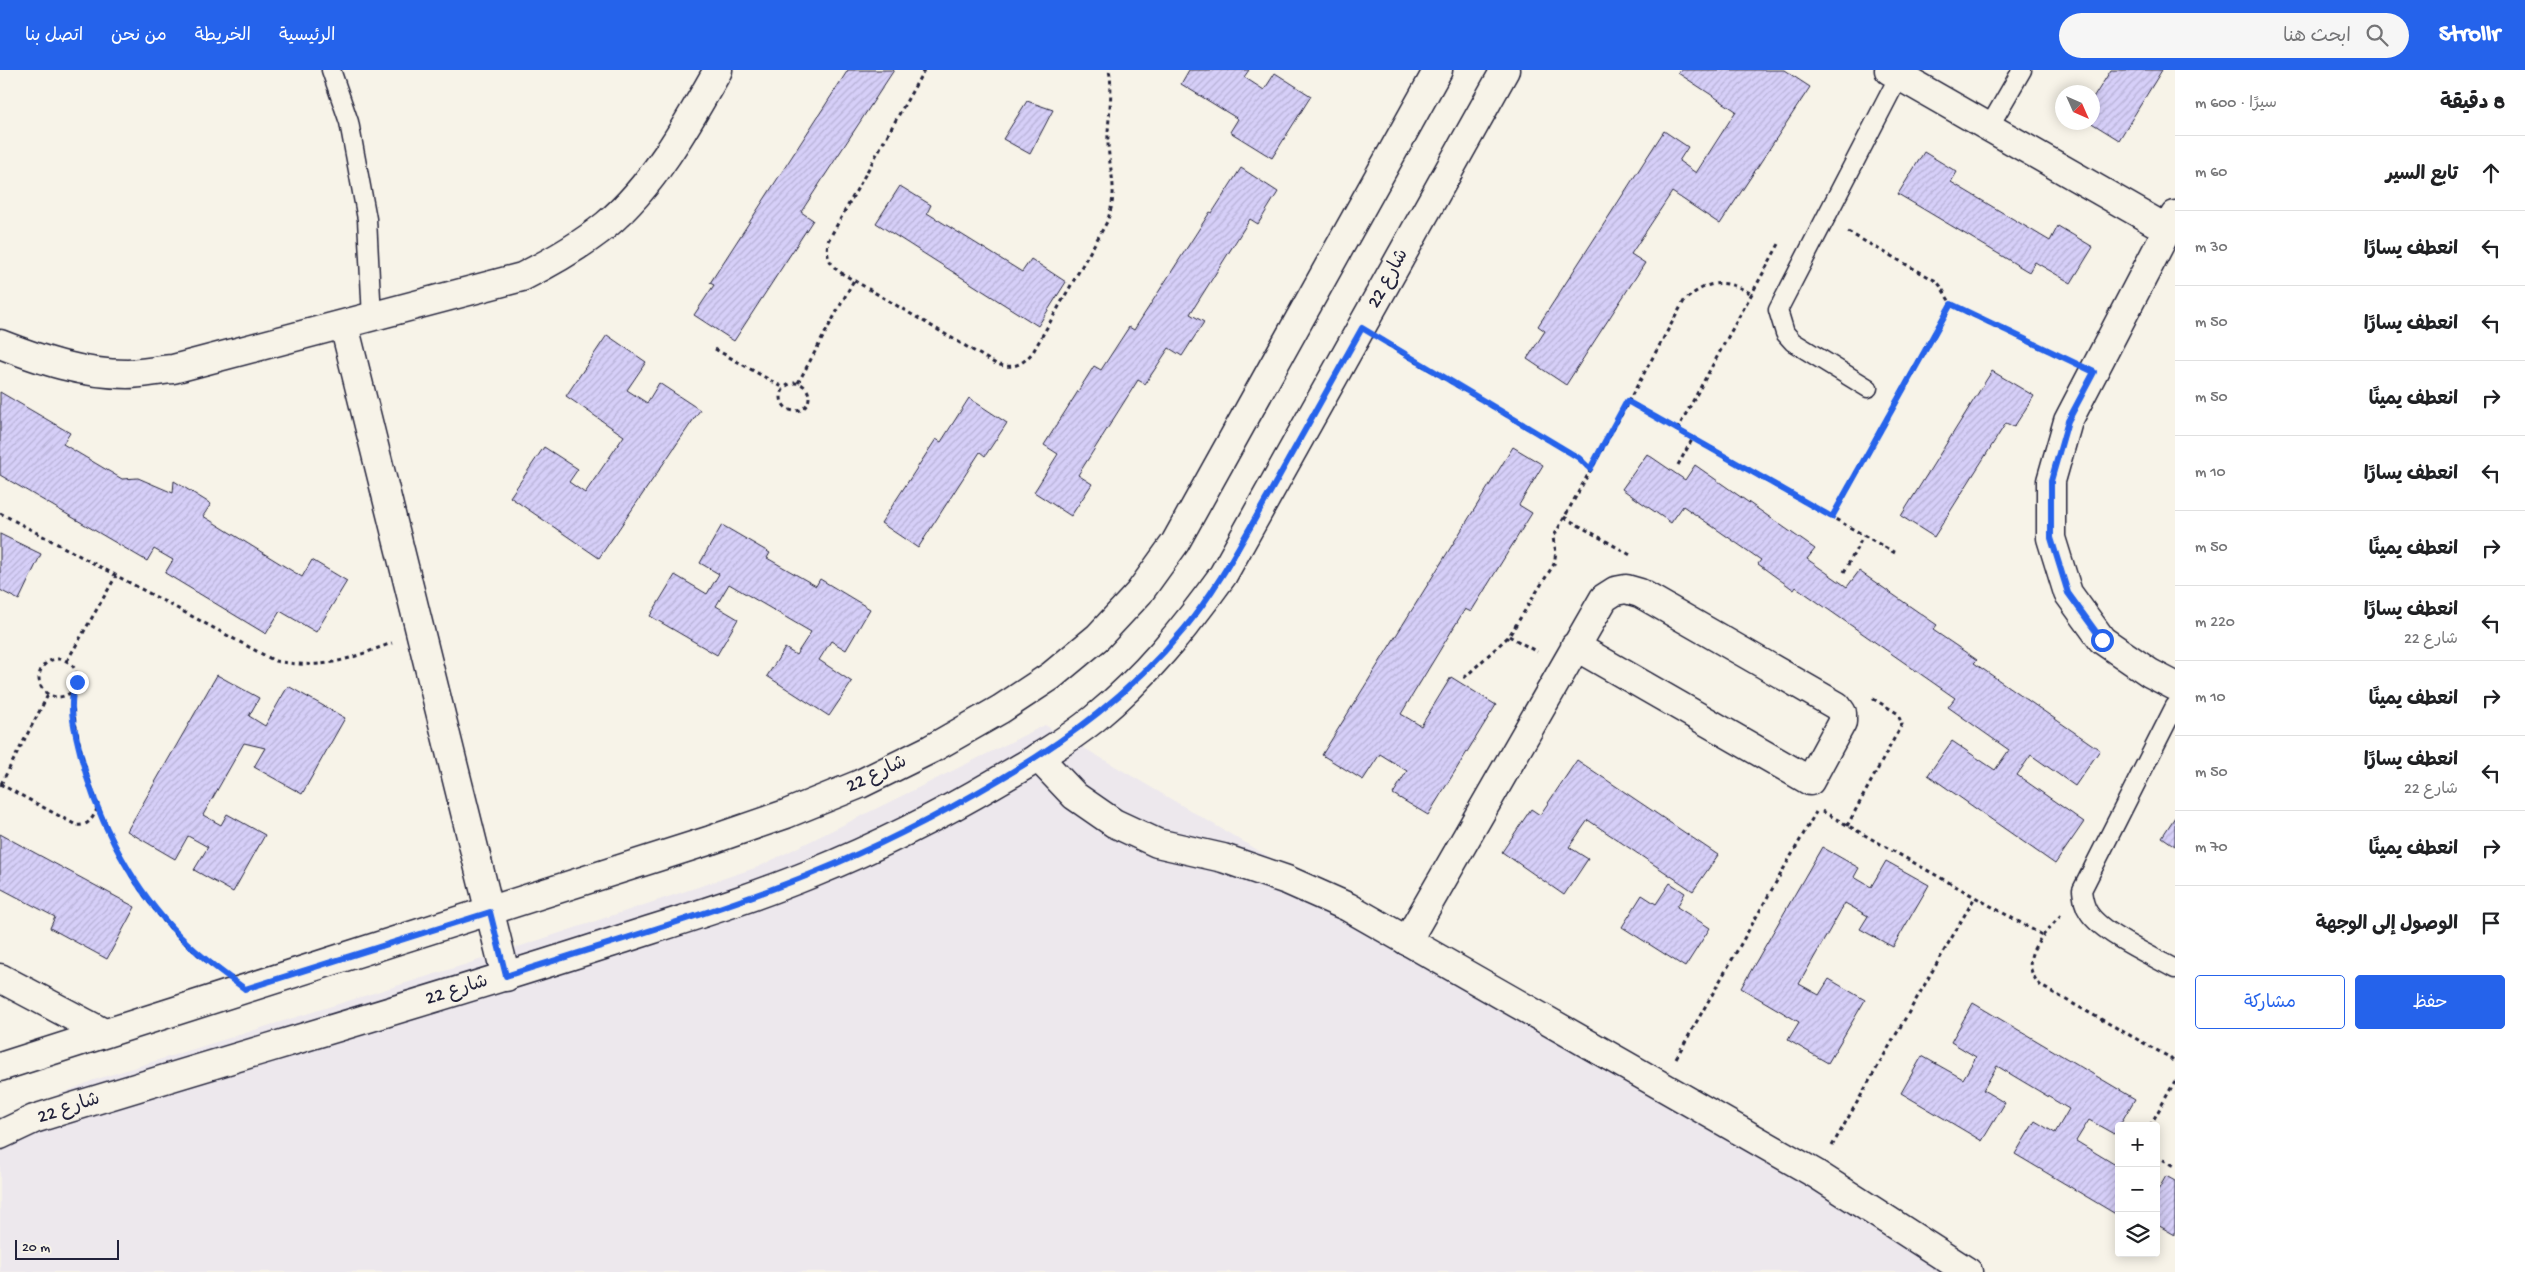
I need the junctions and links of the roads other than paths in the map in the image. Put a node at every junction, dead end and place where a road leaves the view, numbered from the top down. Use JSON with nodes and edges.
{"nodes":[{"id":1,"x":331,"y":70,"type":"edge"},
{"id":2,"x":718,"y":70,"type":"edge"},
{"id":3,"x":1438,"y":70,"type":"edge"},
{"id":4,"x":1505,"y":70,"type":"edge"},
{"id":5,"x":2022,"y":70,"type":"edge"},
{"id":6,"x":1894,"y":73,"type":"edge"},
{"id":7,"x":1989,"y":127,"type":"junction"},
{"id":8,"x":2171,"y":222,"type":"edge"},
{"id":9,"x":372,"y":318,"type":"junction"},
{"id":10,"x":344,"y":325,"type":"junction"},
{"id":11,"x":0,"y":344,"type":"edge"},
{"id":12,"x":1868,"y":388,"type":"dead end"},
{"id":13,"x":1575,"y":646,"type":"junction"},
{"id":14,"x":2175,"y":686,"type":"edge"},
{"id":15,"x":2175,"y":706,"type":"edge"},
{"id":16,"x":1038,"y":757,"type":"junction"},
{"id":17,"x":490,"y":912,"type":"junction"},
{"id":18,"x":1407,"y":940,"type":"junction"},
{"id":19,"x":2175,"y":969,"type":"edge"},
{"id":20,"x":506,"y":976,"type":"junction"},
{"id":21,"x":0,"y":978,"type":"edge"},
{"id":22,"x":104,"y":1033,"type":"junction"},
{"id":23,"x":0,"y":1067,"type":"edge"},
{"id":24,"x":0,"y":1135,"type":"edge"},
{"id":25,"x":1968,"y":1272,"type":"edge"}],
"edges":[{"from":1,"to":9,"type":"lane"},
{"from":2,"to":9,"type":"street"},
{"from":3,"to":17,"type":"street","name":"شارع 22"},
{"from":4,"to":16,"type":"street","name":"شارع 22"},
{"from":5,"to":7,"type":"lane"},
{"from":6,"to":7,"type":"street"},
{"from":6,"to":12,"type":"lane"},
{"from":7,"to":8,"type":"street"},
{"from":8,"to":14,"type":"street"},
{"from":9,"to":10,"type":"street"},
{"from":10,"to":11,"type":"street"},
{"from":10,"to":17,"type":"street"},
{"from":13,"to":13,"type":"street"},
{"from":13,"to":18,"type":"street"},
{"from":15,"to":19,"type":"lane"},
{"from":16,"to":18,"type":"street"},
{"from":16,"to":20,"type":"street","name":"شارع 22"},
{"from":17,"to":20,"type":"street"},
{"from":17,"to":22,"type":"street","name":"شارع 22"},
{"from":18,"to":25,"type":"street"},
{"from":20,"to":24,"type":"street","name":"شارع 22"},
{"from":21,"to":22,"type":"street"},
{"from":22,"to":23,"type":"street","name":"شارع 22"}]}
